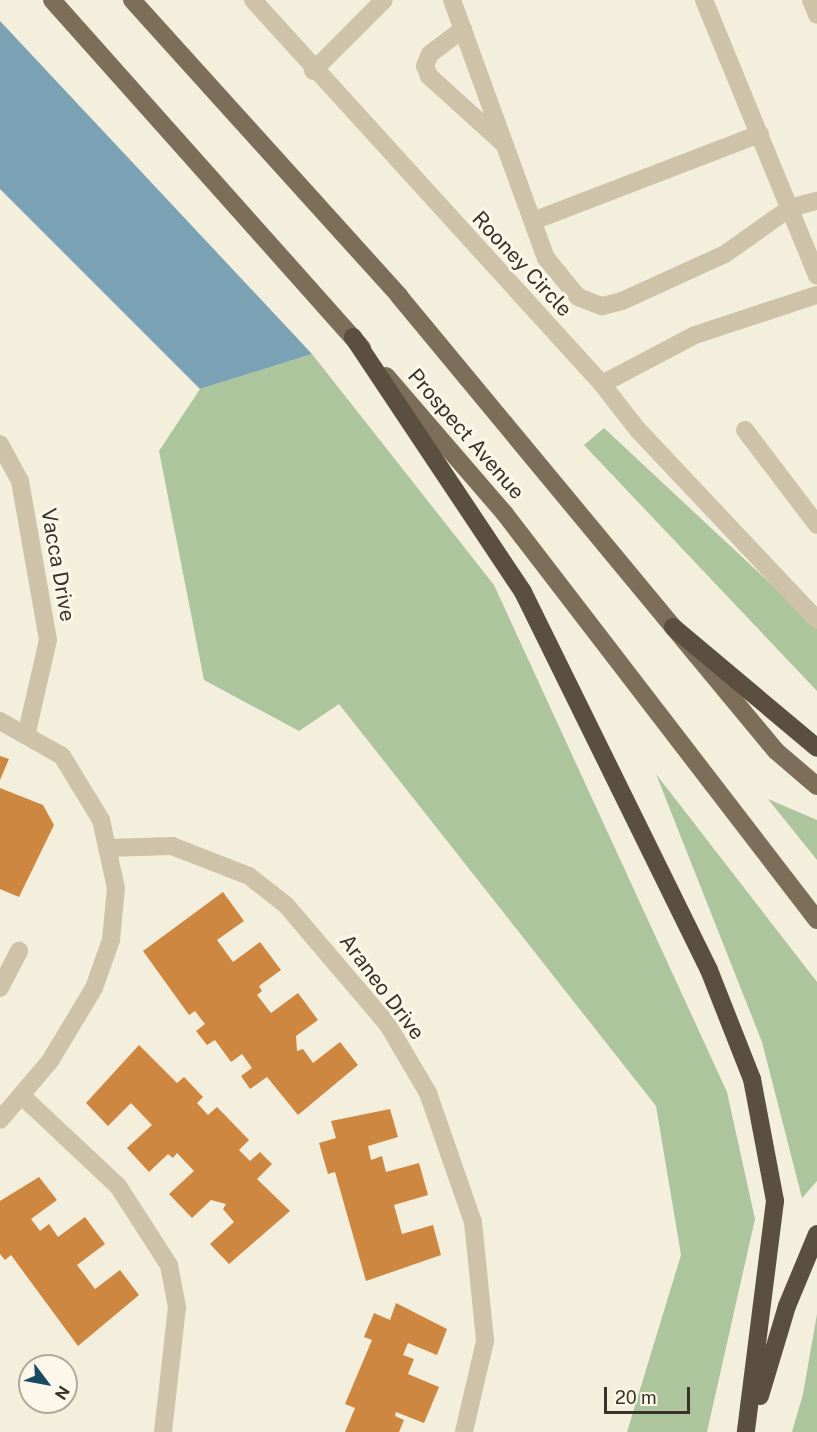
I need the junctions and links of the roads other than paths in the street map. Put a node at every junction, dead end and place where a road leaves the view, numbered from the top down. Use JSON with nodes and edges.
{"nodes":[{"id":1,"x":52,"y":0,"type":"edge"},
{"id":2,"x":132,"y":0,"type":"edge"},
{"id":3,"x":254,"y":0,"type":"edge"},
{"id":4,"x":384,"y":0,"type":"edge"},
{"id":5,"x":452,"y":0,"type":"edge"},
{"id":6,"x":704,"y":0,"type":"edge"},
{"id":7,"x":811,"y":0,"type":"edge"},
{"id":8,"x":817,"y":15,"type":"edge"},
{"id":9,"x":463,"y":29,"type":"junction"},
{"id":10,"x":313,"y":71,"type":"junction"},
{"id":11,"x":760,"y":134,"type":"junction"},
{"id":12,"x":505,"y":145,"type":"junction"},
{"id":13,"x":817,"y":201,"type":"edge"},
{"id":14,"x":790,"y":208,"type":"junction"},
{"id":15,"x":533,"y":221,"type":"junction"},
{"id":16,"x":817,"y":276,"type":"edge"},
{"id":17,"x":817,"y":295,"type":"edge"},
{"id":18,"x":353,"y":337,"type":"junction"},
{"id":19,"x":602,"y":384,"type":"junction"},
{"id":20,"x":745,"y":430,"type":"dead end"},
{"id":21,"x":0,"y":444,"type":"edge"},
{"id":22,"x":817,"y":525,"type":"edge"},
{"id":23,"x":817,"y":620,"type":"edge"},
{"id":24,"x":673,"y":627,"type":"junction"},
{"id":25,"x":0,"y":721,"type":"edge"},
{"id":26,"x":27,"y":732,"type":"junction"},
{"id":27,"x":817,"y":748,"type":"edge"},
{"id":28,"x":817,"y":786,"type":"edge"},
{"id":29,"x":107,"y":848,"type":"junction"},
{"id":30,"x":817,"y":920,"type":"edge"},
{"id":31,"x":19,"y":951,"type":"dead end"},
{"id":32,"x":0,"y":988,"type":"edge"},
{"id":33,"x":22,"y":1096,"type":"junction"},
{"id":34,"x":0,"y":1120,"type":"edge"},
{"id":35,"x":817,"y":1234,"type":"edge"},
{"id":36,"x":163,"y":1432,"type":"edge"},
{"id":37,"x":464,"y":1432,"type":"edge"},
{"id":38,"x":748,"y":1432,"type":"edge"}],
"edges":[{"from":1,"to":18,"type":"main road","name":"Prospect Avenue"},
{"from":2,"to":24,"type":"main road","name":"Prospect Avenue"},
{"from":3,"to":10,"type":"street","name":"Rooney Circle"},
{"from":4,"to":10,"type":"street"},
{"from":5,"to":9,"type":"street"},
{"from":6,"to":11,"type":"street"},
{"from":7,"to":8,"type":"street"},
{"from":9,"to":12,"type":"street"},
{"from":9,"to":12,"type":"street"},
{"from":10,"to":19,"type":"street","name":"Rooney Circle"},
{"from":11,"to":14,"type":"street"},
{"from":11,"to":15,"type":"street"},
{"from":12,"to":15,"type":"street"},
{"from":13,"to":14,"type":"street"},
{"from":14,"to":15,"type":"street"},
{"from":14,"to":16,"type":"street"},
{"from":17,"to":19,"type":"street"},
{"from":18,"to":30,"type":"main road","name":"Prospect Avenue"},
{"from":18,"to":38,"type":"highway"},
{"from":19,"to":23,"type":"street","name":"Rooney Circle"},
{"from":20,"to":22,"type":"street"},
{"from":21,"to":26,"type":"street","name":"Vacca Drive"},
{"from":24,"to":27,"type":"highway"},
{"from":24,"to":28,"type":"main road","name":"Prospect Avenue"},
{"from":25,"to":26,"type":"street"},
{"from":26,"to":29,"type":"street"},
{"from":29,"to":33,"type":"street"},
{"from":29,"to":37,"type":"street","name":"Araneo Drive"},
{"from":31,"to":32,"type":"street"},
{"from":33,"to":34,"type":"street"},
{"from":33,"to":36,"type":"street"},
{"from":35,"to":38,"type":"highway"}]}
